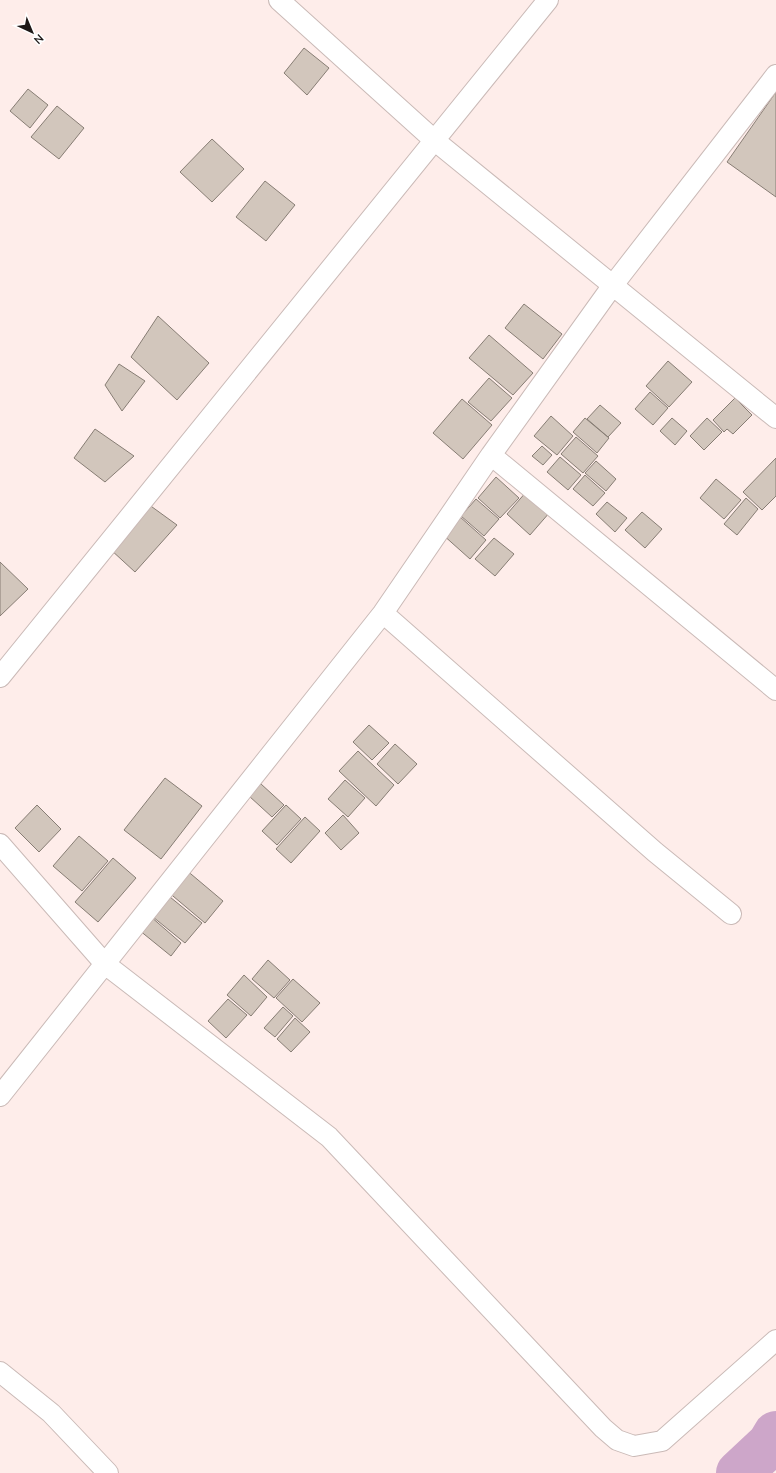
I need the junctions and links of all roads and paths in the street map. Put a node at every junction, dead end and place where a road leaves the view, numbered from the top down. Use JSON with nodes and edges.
{"nodes":[{"id":1,"x":279,"y":0,"type":"edge"},
{"id":2,"x":548,"y":0,"type":"edge"},
{"id":3,"x":776,"y":75,"type":"edge"},
{"id":4,"x":434,"y":140,"type":"junction"},
{"id":5,"x":613,"y":285,"type":"junction"},
{"id":6,"x":776,"y":418,"type":"edge"},
{"id":7,"x":491,"y":455,"type":"junction"},
{"id":8,"x":382,"y":613,"type":"junction"},
{"id":9,"x":0,"y":677,"type":"edge"},
{"id":10,"x":776,"y":690,"type":"edge"},
{"id":11,"x":0,"y":844,"type":"edge"},
{"id":12,"x":731,"y":914,"type":"dead end"},
{"id":13,"x":104,"y":964,"type":"junction"},
{"id":14,"x":0,"y":1096,"type":"edge"},
{"id":15,"x":776,"y":1340,"type":"edge"},
{"id":16,"x":0,"y":1372,"type":"edge"},
{"id":17,"x":108,"y":1473,"type":"edge"}],
"edges":[{"from":1,"to":4,"type":"street"},
{"from":2,"to":4,"type":"street"},
{"from":3,"to":5,"type":"street"},
{"from":4,"to":5,"type":"street"},
{"from":4,"to":9,"type":"street"},
{"from":5,"to":6,"type":"street"},
{"from":5,"to":7,"type":"street"},
{"from":7,"to":8,"type":"street"},
{"from":7,"to":10,"type":"street"},
{"from":8,"to":12,"type":"street"},
{"from":8,"to":13,"type":"street"},
{"from":11,"to":13,"type":"street"},
{"from":13,"to":14,"type":"street"},
{"from":13,"to":15,"type":"street"},
{"from":16,"to":17,"type":"street"}]}
